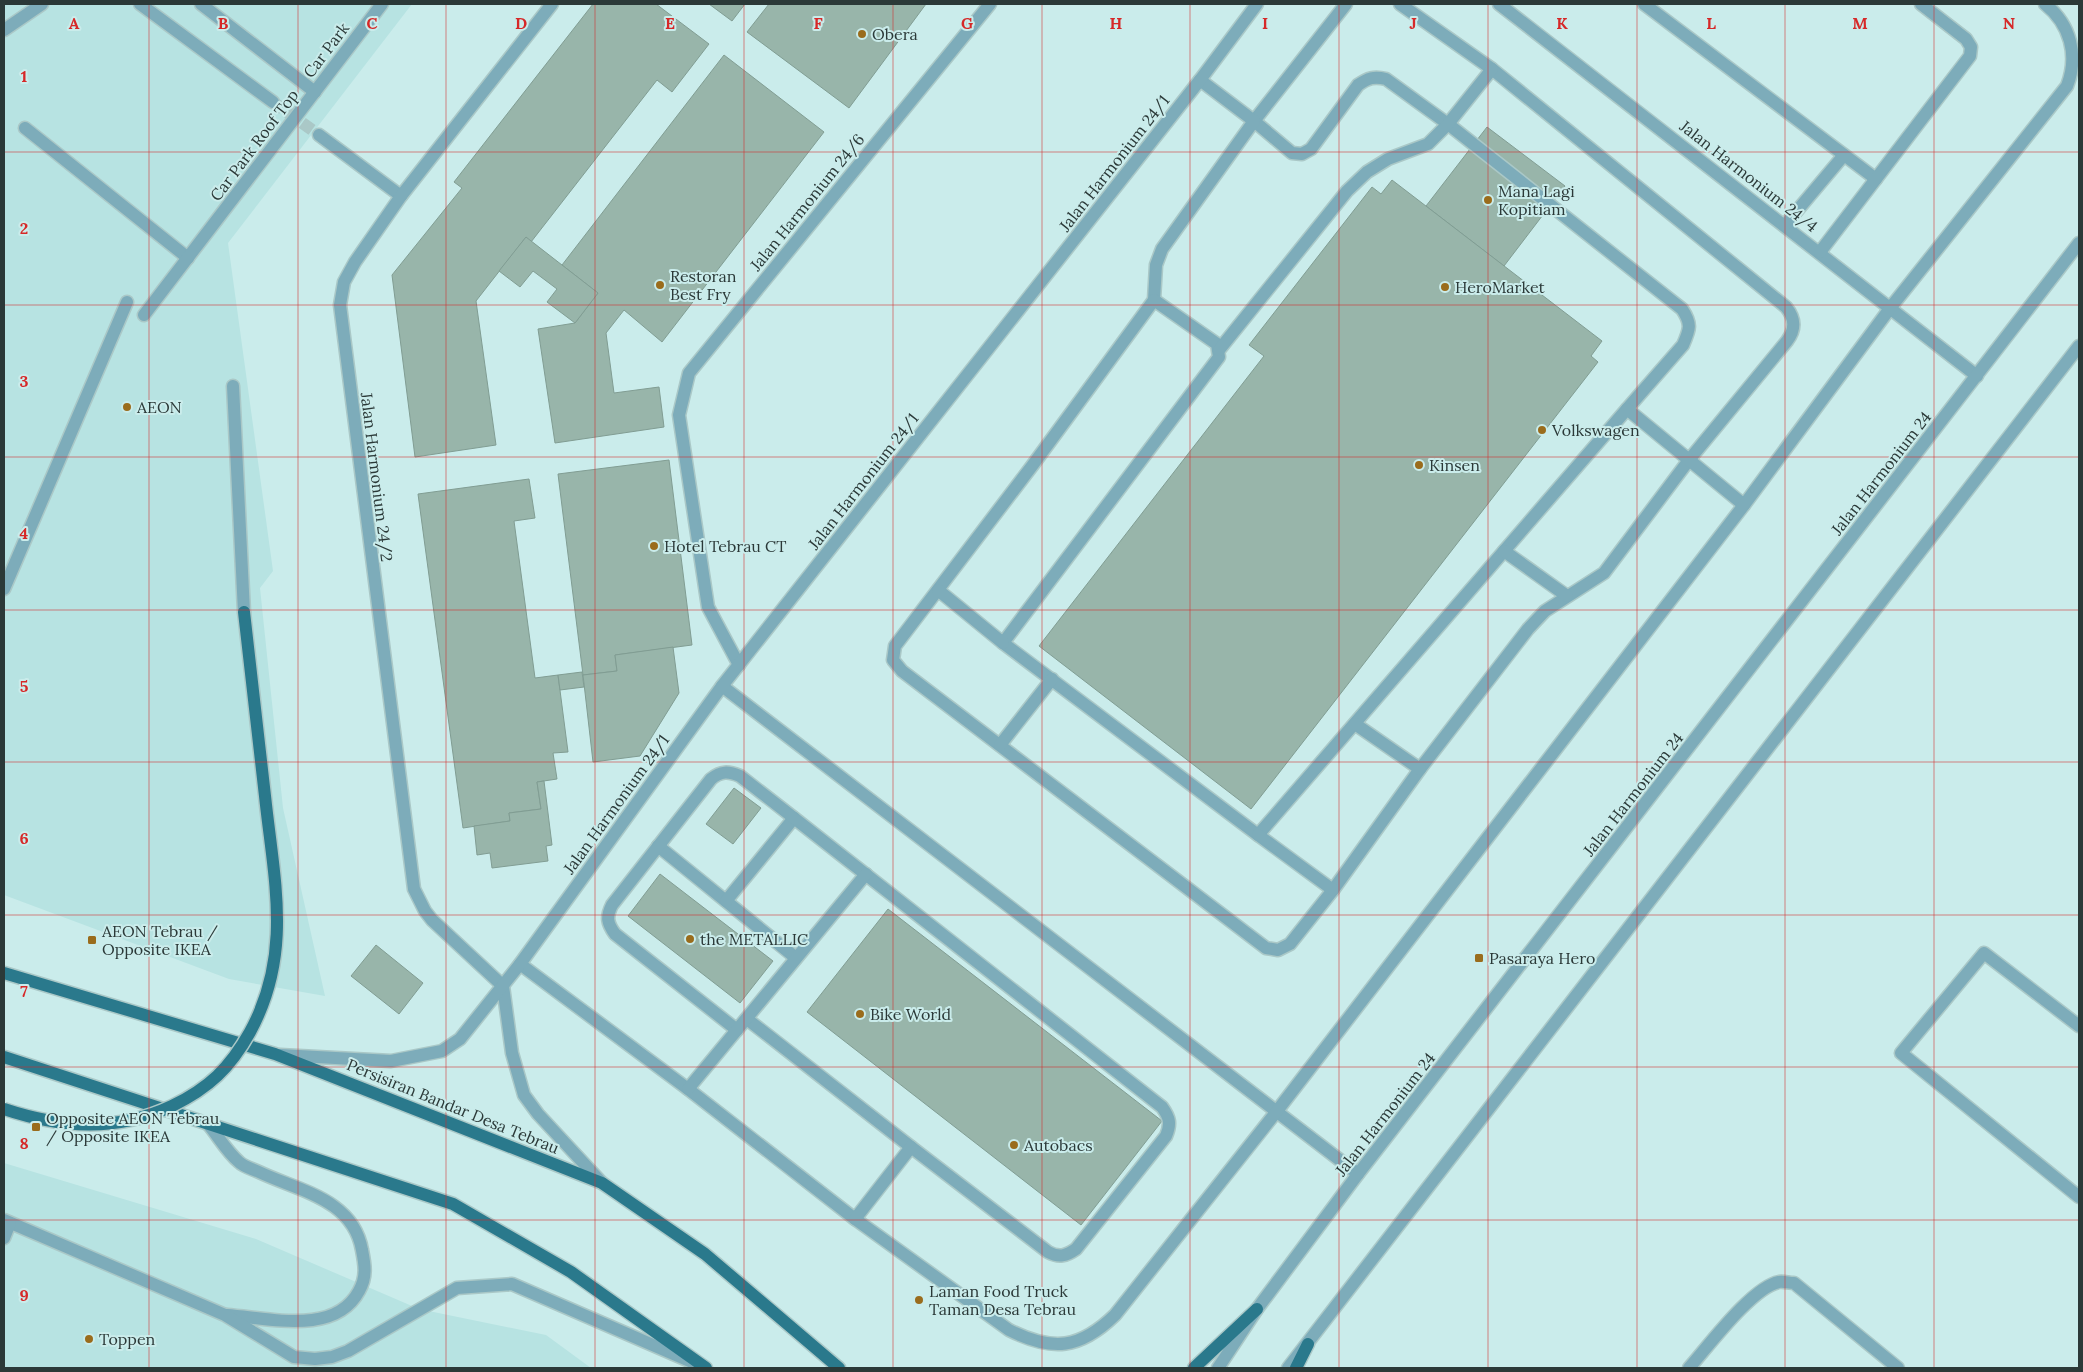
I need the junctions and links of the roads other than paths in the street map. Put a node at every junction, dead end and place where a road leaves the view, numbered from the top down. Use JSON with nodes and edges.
{"nodes":[{"id":1,"x":42,"y":4,"type":"edge"},
{"id":2,"x":140,"y":4,"type":"edge"},
{"id":3,"x":202,"y":4,"type":"edge"},
{"id":4,"x":382,"y":4,"type":"edge"},
{"id":5,"x":552,"y":4,"type":"edge"},
{"id":6,"x":990,"y":4,"type":"edge"},
{"id":7,"x":1258,"y":4,"type":"edge"},
{"id":8,"x":1346,"y":4,"type":"edge"},
{"id":9,"x":1400,"y":4,"type":"edge"},
{"id":10,"x":1500,"y":4,"type":"edge"},
{"id":11,"x":1644,"y":4,"type":"edge"},
{"id":12,"x":1921,"y":4,"type":"edge"},
{"id":13,"x":2045,"y":4,"type":"edge"},
{"id":14,"x":4,"y":30,"type":"edge"},
{"id":15,"x":1492,"y":69,"type":"junction"},
{"id":16,"x":1200,"y":80,"type":"junction"},
{"id":17,"x":315,"y":92,"type":"junction"},
{"id":18,"x":273,"y":102,"type":"tunnel mouth"},
{"id":19,"x":1254,"y":121,"type":"junction"},
{"id":20,"x":1448,"y":124,"type":"junction"},
{"id":21,"x":25,"y":128,"type":"dead end"},
{"id":22,"x":319,"y":135,"type":"tunnel mouth"},
{"id":23,"x":1844,"y":155,"type":"junction"},
{"id":24,"x":1876,"y":179,"type":"junction"},
{"id":25,"x":401,"y":196,"type":"junction"},
{"id":26,"x":1785,"y":225,"type":"junction"},
{"id":27,"x":2079,"y":243,"type":"edge"},
{"id":28,"x":1820,"y":252,"type":"junction"},
{"id":29,"x":188,"y":258,"type":"junction"},
{"id":30,"x":1154,"y":300,"type":"junction"},
{"id":31,"x":127,"y":302,"type":"dead end"},
{"id":32,"x":1891,"y":307,"type":"junction"},
{"id":33,"x":144,"y":315,"type":"dead end"},
{"id":34,"x":2079,"y":346,"type":"edge"},
{"id":35,"x":1219,"y":350,"type":"junction"},
{"id":36,"x":1977,"y":376,"type":"junction"},
{"id":37,"x":233,"y":386,"type":"dead end"},
{"id":38,"x":1628,"y":409,"type":"junction"},
{"id":39,"x":1689,"y":460,"type":"junction"},
{"id":40,"x":1744,"y":505,"type":"junction"},
{"id":41,"x":1504,"y":551,"type":"junction"},
{"id":42,"x":4,"y":589,"type":"edge"},
{"id":43,"x":938,"y":590,"type":"junction"},
{"id":44,"x":1567,"y":596,"type":"junction"},
{"id":45,"x":244,"y":612,"type":"joint"},
{"id":46,"x":1003,"y":643,"type":"junction"},
{"id":47,"x":739,"y":664,"type":"junction"},
{"id":48,"x":1052,"y":679,"type":"junction"},
{"id":49,"x":722,"y":686,"type":"junction"},
{"id":50,"x":1354,"y":724,"type":"junction"},
{"id":51,"x":1000,"y":745,"type":"junction"},
{"id":52,"x":1420,"y":769,"type":"junction"},
{"id":53,"x":794,"y":818,"type":"junction"},
{"id":54,"x":1258,"y":835,"type":"junction"},
{"id":55,"x":658,"y":846,"type":"junction"},
{"id":56,"x":866,"y":874,"type":"junction"},
{"id":57,"x":1332,"y":890,"type":"junction"},
{"id":58,"x":726,"y":901,"type":"junction"},
{"id":59,"x":796,"y":958,"type":"junction"},
{"id":60,"x":520,"y":964,"type":"junction"},
{"id":61,"x":4,"y":973,"type":"edge"},
{"id":62,"x":503,"y":986,"type":"junction"},
{"id":63,"x":747,"y":1019,"type":"junction"},
{"id":64,"x":2079,"y":1026,"type":"edge"},
{"id":65,"x":737,"y":1030,"type":"junction"},
{"id":66,"x":275,"y":1054,"type":"junction"},
{"id":67,"x":4,"y":1057,"type":"edge"},
{"id":68,"x":688,"y":1089,"type":"junction"},
{"id":69,"x":4,"y":1109,"type":"edge"},
{"id":70,"x":1277,"y":1111,"type":"junction"},
{"id":71,"x":208,"y":1124,"type":"junction"},
{"id":72,"x":911,"y":1147,"type":"junction"},
{"id":73,"x":1358,"y":1174,"type":"junction"},
{"id":74,"x":602,"y":1183,"type":"junction"},
{"id":75,"x":2079,"y":1197,"type":"edge"},
{"id":76,"x":855,"y":1219,"type":"junction"},
{"id":77,"x":7,"y":1222,"type":"edge"},
{"id":78,"x":4,"y":1238,"type":"edge"},
{"id":79,"x":1257,"y":1309,"type":"junction"},
{"id":80,"x":225,"y":1315,"type":"junction"},
{"id":81,"x":1308,"y":1344,"type":"junction"},
{"id":82,"x":705,"y":1367,"type":"edge"},
{"id":83,"x":839,"y":1368,"type":"edge"},
{"id":84,"x":1194,"y":1368,"type":"edge"},
{"id":85,"x":1218,"y":1368,"type":"edge"},
{"id":86,"x":1288,"y":1368,"type":"edge"},
{"id":87,"x":1296,"y":1368,"type":"edge"},
{"id":88,"x":1689,"y":1368,"type":"edge"},
{"id":89,"x":1898,"y":1368,"type":"edge"}],
"edges":[{"from":1,"to":14,"type":"street"},
{"from":2,"to":18,"type":"street"},
{"from":3,"to":17,"type":"street"},
{"from":4,"to":17,"type":"street","name":"Car Park"},
{"from":5,"to":25,"type":"street","name":"Jalan Harmonium 24/2"},
{"from":6,"to":47,"type":"street","name":"Jalan Harmonium 24/6"},
{"from":7,"to":16,"type":"street","name":"Jalan Harmonium 24/1"},
{"from":8,"to":19,"type":"street"},
{"from":9,"to":15,"type":"street"},
{"from":10,"to":26,"type":"street","name":"Jalan Harmonium 24/4"},
{"from":11,"to":23,"type":"street"},
{"from":12,"to":24,"type":"street"},
{"from":13,"to":32,"type":"street"},
{"from":15,"to":20,"type":"street"},
{"from":15,"to":39,"type":"street"},
{"from":16,"to":19,"type":"street"},
{"from":16,"to":47,"type":"street","name":"Jalan Harmonium 24/1"},
{"from":17,"to":29,"type":"street","name":"Car Park Roof Top"},
{"from":19,"to":20,"type":"street"},
{"from":19,"to":30,"type":"street"},
{"from":20,"to":35,"type":"street"},
{"from":20,"to":38,"type":"street"},
{"from":21,"to":29,"type":"street"},
{"from":22,"to":25,"type":"street"},
{"from":23,"to":24,"type":"street"},
{"from":23,"to":26,"type":"street"},
{"from":24,"to":28,"type":"street"},
{"from":25,"to":62,"type":"street","name":"Jalan Harmonium 24/2"},
{"from":26,"to":28,"type":"street","name":"Jalan Harmonium 24/4"},
{"from":27,"to":36,"type":"street","name":"Jalan Harmonium 24"},
{"from":28,"to":32,"type":"street","name":"Jalan Harmonium 24/4"},
{"from":29,"to":33,"type":"street","name":"Car Park Roof Top"},
{"from":30,"to":35,"type":"street"},
{"from":30,"to":43,"type":"street"},
{"from":31,"to":42,"type":"street"},
{"from":32,"to":36,"type":"street","name":"Jalan Harmonium 24/4"},
{"from":32,"to":40,"type":"street"},
{"from":34,"to":81,"type":"street"},
{"from":35,"to":46,"type":"street"},
{"from":36,"to":73,"type":"street","name":"Jalan Harmonium 24"},
{"from":37,"to":45,"type":"street"},
{"from":38,"to":39,"type":"street"},
{"from":38,"to":41,"type":"street"},
{"from":39,"to":40,"type":"street"},
{"from":39,"to":44,"type":"street"},
{"from":40,"to":70,"type":"street"},
{"from":41,"to":44,"type":"street"},
{"from":41,"to":50,"type":"street"},
{"from":43,"to":46,"type":"street"},
{"from":43,"to":51,"type":"street"},
{"from":44,"to":52,"type":"street"},
{"from":45,"to":69,"type":"main road","bridge":true},
{"from":46,"to":48,"type":"street"},
{"from":47,"to":49,"type":"street","name":"Jalan Harmonium 24/1"},
{"from":48,"to":51,"type":"street"},
{"from":48,"to":54,"type":"street"},
{"from":49,"to":60,"type":"street","name":"Jalan Harmonium 24/1"},
{"from":49,"to":70,"type":"street"},
{"from":50,"to":52,"type":"street"},
{"from":50,"to":54,"type":"street"},
{"from":51,"to":57,"type":"street"},
{"from":52,"to":57,"type":"street"},
{"from":53,"to":55,"type":"street"},
{"from":53,"to":56,"type":"street"},
{"from":53,"to":58,"type":"street"},
{"from":54,"to":57,"type":"street"},
{"from":55,"to":58,"type":"street"},
{"from":55,"to":65,"type":"street"},
{"from":56,"to":59,"type":"street"},
{"from":56,"to":72,"type":"street"},
{"from":58,"to":59,"type":"street"},
{"from":59,"to":63,"type":"street"},
{"from":60,"to":62,"type":"street","name":"Jalan Harmonium 24/1"},
{"from":60,"to":68,"type":"street"},
{"from":61,"to":66,"type":"main road","name":"Persisiran Bandar Desa Tebrau"},
{"from":62,"to":66,"type":"street","name":"Jalan Harmonium 24/1"},
{"from":62,"to":74,"type":"street"},
{"from":63,"to":65,"type":"street"},
{"from":63,"to":72,"type":"street"},
{"from":64,"to":75,"type":"street"},
{"from":65,"to":68,"type":"street"},
{"from":66,"to":74,"type":"main road","name":"Persisiran Bandar Desa Tebrau"},
{"from":67,"to":71,"type":"main road"},
{"from":68,"to":76,"type":"street"},
{"from":70,"to":73,"type":"street"},
{"from":70,"to":76,"type":"street"},
{"from":71,"to":80,"type":"street"},
{"from":71,"to":82,"type":"main road"},
{"from":72,"to":76,"type":"street"},
{"from":73,"to":79,"type":"street","name":"Jalan Harmonium 24"},
{"from":74,"to":83,"type":"main road","name":"Persisiran Bandar Desa Tebrau"},
{"from":77,"to":78,"type":"street"},
{"from":77,"to":80,"type":"street"},
{"from":79,"to":84,"type":"main road"},
{"from":79,"to":85,"type":"street","name":"Jalan Harmonium 24"},
{"from":80,"to":82,"type":"street"},
{"from":81,"to":86,"type":"street"},
{"from":81,"to":87,"type":"main road"},
{"from":88,"to":89,"type":"street"}]}
